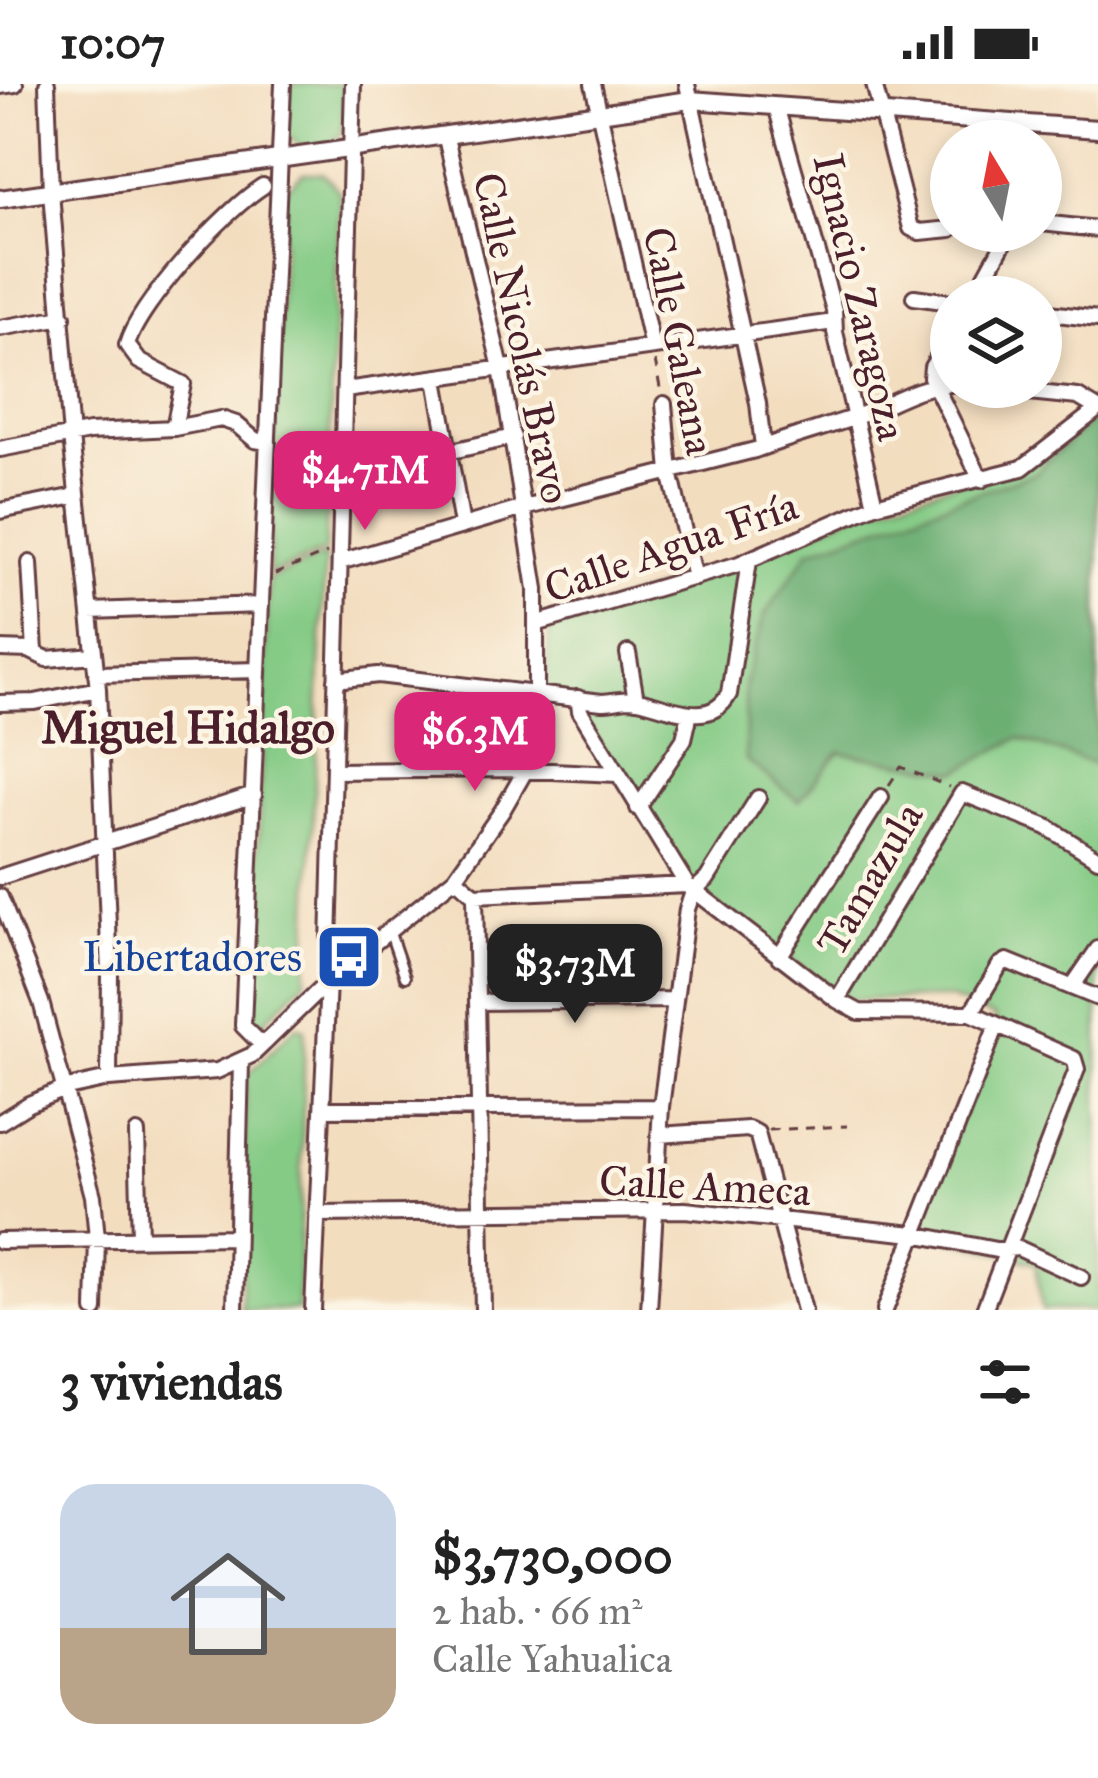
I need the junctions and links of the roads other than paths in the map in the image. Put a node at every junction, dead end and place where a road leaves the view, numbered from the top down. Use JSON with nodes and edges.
{"nodes":[{"id":1,"x":15,"y":84,"type":"edge"},
{"id":2,"x":47,"y":84,"type":"edge"},
{"id":3,"x":284,"y":84,"type":"edge"},
{"id":4,"x":353,"y":84,"type":"edge"},
{"id":5,"x":593,"y":84,"type":"edge"},
{"id":6,"x":874,"y":84,"type":"edge"},
{"id":7,"x":0,"y":86,"type":"edge"},
{"id":8,"x":689,"y":92,"type":"edge"},
{"id":9,"x":776,"y":106,"type":"junction"},
{"id":10,"x":881,"y":114,"type":"junction"},
{"id":11,"x":598,"y":116,"type":"junction"},
{"id":12,"x":1098,"y":129,"type":"edge"},
{"id":13,"x":446,"y":138,"type":"junction"},
{"id":14,"x":352,"y":152,"type":"junction"},
{"id":15,"x":279,"y":162,"type":"junction"},
{"id":16,"x":263,"y":186,"type":"dead end"},
{"id":17,"x":51,"y":192,"type":"junction"},
{"id":18,"x":0,"y":200,"type":"edge"},
{"id":19,"x":1062,"y":225,"type":"edge"},
{"id":20,"x":1098,"y":229,"type":"edge"},
{"id":21,"x":930,"y":230,"type":"edge"},
{"id":22,"x":914,"y":297,"type":"dead end"},
{"id":23,"x":930,"y":299,"type":"edge"},
{"id":24,"x":1062,"y":315,"type":"edge"},
{"id":25,"x":63,"y":317,"type":"junction"},
{"id":26,"x":1098,"y":319,"type":"edge"},
{"id":27,"x":834,"y":322,"type":"junction"},
{"id":28,"x":0,"y":328,"type":"edge"},
{"id":29,"x":740,"y":335,"type":"junction"},
{"id":30,"x":652,"y":347,"type":"junction"},
{"id":31,"x":501,"y":368,"type":"junction"},
{"id":32,"x":432,"y":378,"type":"junction"},
{"id":33,"x":930,"y":387,"type":"edge"},
{"id":34,"x":345,"y":390,"type":"junction"},
{"id":35,"x":1062,"y":395,"type":"edge"},
{"id":36,"x":664,"y":404,"type":"road end"},
{"id":37,"x":945,"y":408,"type":"edge"},
{"id":38,"x":1098,"y":409,"type":"edge"},
{"id":39,"x":856,"y":417,"type":"junction"},
{"id":40,"x":174,"y":428,"type":"junction"},
{"id":41,"x":70,"y":437,"type":"junction"},
{"id":42,"x":513,"y":437,"type":"junction"},
{"id":43,"x":268,"y":442,"type":"junction"},
{"id":44,"x":763,"y":447,"type":"junction"},
{"id":45,"x":0,"y":449,"type":"edge"},
{"id":46,"x":448,"y":452,"type":"junction"},
{"id":47,"x":670,"y":472,"type":"junction"},
{"id":48,"x":981,"y":480,"type":"junction"},
{"id":49,"x":76,"y":496,"type":"junction"},
{"id":50,"x":875,"y":505,"type":"junction"},
{"id":51,"x":524,"y":508,"type":"junction"},
{"id":52,"x":0,"y":511,"type":"edge"},
{"id":53,"x":462,"y":525,"type":"junction"},
{"id":54,"x":340,"y":555,"type":"junction"},
{"id":55,"x":749,"y":561,"type":"junction"},
{"id":56,"x":30,"y":563,"type":"dead end"},
{"id":57,"x":695,"y":578,"type":"junction"},
{"id":58,"x":261,"y":605,"type":"junction"},
{"id":59,"x":90,"y":611,"type":"junction"},
{"id":60,"x":539,"y":623,"type":"junction"},
{"id":61,"x":0,"y":649,"type":"edge"},
{"id":62,"x":34,"y":652,"type":"junction"},
{"id":63,"x":628,"y":653,"type":"dead end"},
{"id":64,"x":94,"y":655,"type":"junction"},
{"id":65,"x":258,"y":670,"type":"junction"},
{"id":66,"x":336,"y":680,"type":"junction"},
{"id":67,"x":97,"y":681,"type":"junction"},
{"id":68,"x":536,"y":692,"type":"junction"},
{"id":69,"x":578,"y":698,"type":"junction"},
{"id":70,"x":636,"y":700,"type":"junction"},
{"id":71,"x":0,"y":704,"type":"edge"},
{"id":72,"x":689,"y":713,"type":"junction"},
{"id":73,"x":525,"y":771,"type":"junction"},
{"id":74,"x":334,"y":772,"type":"junction"},
{"id":75,"x":617,"y":774,"type":"junction"},
{"id":76,"x":254,"y":795,"type":"junction"},
{"id":77,"x":881,"y":797,"type":"road end"},
{"id":78,"x":758,"y":798,"type":"dead end"},
{"id":79,"x":638,"y":808,"type":"junction"},
{"id":80,"x":106,"y":841,"type":"junction"},
{"id":81,"x":1098,"y":859,"type":"edge"},
{"id":82,"x":0,"y":877,"type":"edge"},
{"id":83,"x":455,"y":878,"type":"junction"},
{"id":84,"x":690,"y":888,"type":"junction"},
{"id":85,"x":475,"y":895,"type":"junction"},
{"id":86,"x":0,"y":897,"type":"edge"},
{"id":87,"x":389,"y":931,"type":"junction"},
{"id":88,"x":1098,"y":949,"type":"edge"},
{"id":89,"x":779,"y":957,"type":"junction"},
{"id":90,"x":405,"y":977,"type":"dead end"},
{"id":91,"x":328,"y":981,"type":"junction"},
{"id":92,"x":1072,"y":987,"type":"junction"},
{"id":93,"x":1098,"y":998,"type":"edge"},
{"id":94,"x":672,"y":1000,"type":"junction"},
{"id":95,"x":837,"y":1000,"type":"junction"},
{"id":96,"x":477,"y":1002,"type":"junction"},
{"id":97,"x":971,"y":1013,"type":"junction"},
{"id":98,"x":997,"y":1025,"type":"junction"},
{"id":99,"x":267,"y":1040,"type":"junction"},
{"id":100,"x":241,"y":1062,"type":"junction"},
{"id":101,"x":110,"y":1079,"type":"junction"},
{"id":102,"x":67,"y":1088,"type":"junction"},
{"id":103,"x":477,"y":1106,"type":"junction"},
{"id":104,"x":661,"y":1107,"type":"junction"},
{"id":105,"x":322,"y":1109,"type":"junction"},
{"id":106,"x":0,"y":1122,"type":"edge"},
{"id":107,"x":137,"y":1133,"type":"dead end"},
{"id":108,"x":659,"y":1135,"type":"junction"},
{"id":109,"x":654,"y":1209,"type":"junction"},
{"id":110,"x":317,"y":1214,"type":"junction"},
{"id":111,"x":480,"y":1215,"type":"junction"},
{"id":112,"x":778,"y":1220,"type":"junction"},
{"id":113,"x":914,"y":1234,"type":"junction"},
{"id":114,"x":140,"y":1237,"type":"junction"},
{"id":115,"x":235,"y":1237,"type":"junction"},
{"id":116,"x":98,"y":1238,"type":"junction"},
{"id":117,"x":0,"y":1240,"type":"edge"},
{"id":118,"x":1008,"y":1249,"type":"junction"},
{"id":119,"x":1081,"y":1276,"type":"dead end"},
{"id":120,"x":95,"y":1310,"type":"edge"},
{"id":121,"x":235,"y":1310,"type":"edge"},
{"id":122,"x":313,"y":1310,"type":"edge"},
{"id":123,"x":483,"y":1310,"type":"edge"},
{"id":124,"x":649,"y":1310,"type":"edge"},
{"id":125,"x":804,"y":1310,"type":"edge"},
{"id":126,"x":885,"y":1310,"type":"edge"},
{"id":127,"x":984,"y":1310,"type":"edge"}],
"edges":[{"from":1,"to":7,"type":"street"},
{"from":2,"to":17,"type":"street"},
{"from":3,"to":15,"type":"street"},
{"from":4,"to":14,"type":"street"},
{"from":5,"to":11,"type":"street","name":"Calle Galeana"},
{"from":6,"to":10,"type":"street"},
{"from":8,"to":9,"type":"street"},
{"from":8,"to":11,"type":"street"},
{"from":8,"to":29,"type":"street"},
{"from":9,"to":10,"type":"street"},
{"from":9,"to":27,"type":"street","name":"Ignacio Zaragoza"},
{"from":10,"to":12,"type":"street"},
{"from":10,"to":21,"type":"street"},
{"from":11,"to":13,"type":"street"},
{"from":11,"to":30,"type":"street","name":"Calle Galeana"},
{"from":13,"to":14,"type":"street"},
{"from":13,"to":31,"type":"street","name":"Calle Nicolás Bravo"},
{"from":14,"to":15,"type":"street"},
{"from":14,"to":34,"type":"street"},
{"from":15,"to":17,"type":"street"},
{"from":15,"to":43,"type":"street"},
{"from":16,"to":40,"type":"street"},
{"from":17,"to":18,"type":"street"},
{"from":17,"to":25,"type":"street"},
{"from":19,"to":20,"type":"street"},
{"from":22,"to":23,"type":"street"},
{"from":24,"to":26,"type":"street"},
{"from":25,"to":28,"type":"street"},
{"from":25,"to":41,"type":"street"},
{"from":27,"to":29,"type":"street"},
{"from":27,"to":39,"type":"street","name":"Ignacio Zaragoza"},
{"from":29,"to":30,"type":"street"},
{"from":29,"to":44,"type":"street"},
{"from":30,"to":31,"type":"street"},
{"from":31,"to":32,"type":"street"},
{"from":31,"to":42,"type":"street","name":"Calle Nicolás Bravo"},
{"from":32,"to":34,"type":"street"},
{"from":32,"to":46,"type":"street"},
{"from":33,"to":39,"type":"street"},
{"from":34,"to":54,"type":"street"},
{"from":35,"to":38,"type":"street"},
{"from":36,"to":47,"type":"street","name":"Calle Galeana"},
{"from":37,"to":48,"type":"street"},
{"from":38,"to":48,"type":"street","name":"Calle Agua Fría"},
{"from":39,"to":44,"type":"street"},
{"from":39,"to":50,"type":"street","name":"Ignacio Zaragoza"},
{"from":40,"to":41,"type":"street"},
{"from":40,"to":43,"type":"street"},
{"from":41,"to":45,"type":"street"},
{"from":41,"to":49,"type":"street"},
{"from":42,"to":46,"type":"street"},
{"from":42,"to":51,"type":"street","name":"Calle Nicolás Bravo"},
{"from":43,"to":58,"type":"street"},
{"from":44,"to":47,"type":"street"},
{"from":46,"to":53,"type":"street"},
{"from":47,"to":51,"type":"street"},
{"from":47,"to":57,"type":"street","name":"Calle Galeana"},
{"from":48,"to":50,"type":"street","name":"Calle Agua Fría"},
{"from":49,"to":52,"type":"street"},
{"from":49,"to":59,"type":"street"},
{"from":50,"to":55,"type":"street","name":"Calle Agua Fría"},
{"from":51,"to":53,"type":"street"},
{"from":51,"to":60,"type":"street","name":"Calle Nicolás Bravo"},
{"from":53,"to":54,"type":"street"},
{"from":54,"to":66,"type":"street"},
{"from":55,"to":57,"type":"street","name":"Calle Agua Fría"},
{"from":55,"to":72,"type":"street"},
{"from":56,"to":62,"type":"street"},
{"from":57,"to":60,"type":"street","name":"Calle Agua Fría"},
{"from":58,"to":59,"type":"street"},
{"from":58,"to":65,"type":"street"},
{"from":59,"to":64,"type":"street"},
{"from":60,"to":68,"type":"street","name":"Calle Agua Fría"},
{"from":61,"to":62,"type":"street"},
{"from":62,"to":64,"type":"street"},
{"from":63,"to":70,"type":"street"},
{"from":64,"to":67,"type":"street"},
{"from":65,"to":67,"type":"street"},
{"from":65,"to":76,"type":"street"},
{"from":66,"to":68,"type":"street"},
{"from":66,"to":74,"type":"street"},
{"from":67,"to":71,"type":"street"},
{"from":67,"to":80,"type":"street"},
{"from":68,"to":69,"type":"street"},
{"from":68,"to":73,"type":"street","name":"Calle Agua Fría"},
{"from":69,"to":70,"type":"street"},
{"from":69,"to":75,"type":"street"},
{"from":70,"to":72,"type":"street"},
{"from":72,"to":79,"type":"street"},
{"from":73,"to":74,"type":"street"},
{"from":73,"to":75,"type":"street"},
{"from":73,"to":83,"type":"street","name":"Calle Agua Fría"},
{"from":74,"to":91,"type":"street"},
{"from":75,"to":79,"type":"street"},
{"from":76,"to":80,"type":"street"},
{"from":76,"to":99,"type":"street"},
{"from":77,"to":89,"type":"street"},
{"from":78,"to":84,"type":"street"},
{"from":79,"to":84,"type":"street"},
{"from":80,"to":82,"type":"street"},
{"from":80,"to":101,"type":"street"},
{"from":81,"to":95,"type":"street","name":"Tamazula"},
{"from":83,"to":85,"type":"street"},
{"from":83,"to":87,"type":"street","name":"Calle Agua Fría"},
{"from":84,"to":85,"type":"street"},
{"from":84,"to":89,"type":"street"},
{"from":84,"to":94,"type":"street"},
{"from":85,"to":96,"type":"street"},
{"from":86,"to":102,"type":"street"},
{"from":87,"to":90,"type":"lane"},
{"from":87,"to":91,"type":"street","name":"Calle Agua Fría"},
{"from":88,"to":92,"type":"street"},
{"from":89,"to":95,"type":"street"},
{"from":91,"to":99,"type":"street","name":"Calle Agua Fría"},
{"from":91,"to":105,"type":"street"},
{"from":92,"to":93,"type":"street"},
{"from":92,"to":97,"type":"street"},
{"from":94,"to":96,"type":"street"},
{"from":94,"to":104,"type":"street"},
{"from":95,"to":97,"type":"street"},
{"from":96,"to":103,"type":"street"},
{"from":97,"to":98,"type":"street"},
{"from":98,"to":113,"type":"street"},
{"from":98,"to":118,"type":"street"},
{"from":99,"to":100,"type":"street","name":"Calle Agua Fría"},
{"from":100,"to":101,"type":"street","name":"Calle Agua Fría"},
{"from":100,"to":115,"type":"street"},
{"from":101,"to":102,"type":"street","name":"Calle Agua Fría"},
{"from":102,"to":106,"type":"street","name":"Calle Agua Fría"},
{"from":102,"to":116,"type":"street"},
{"from":103,"to":104,"type":"street"},
{"from":103,"to":105,"type":"street"},
{"from":103,"to":111,"type":"street"},
{"from":104,"to":108,"type":"street"},
{"from":105,"to":110,"type":"street"},
{"from":107,"to":114,"type":"street"},
{"from":108,"to":109,"type":"street"},
{"from":108,"to":112,"type":"street"},
{"from":109,"to":111,"type":"street","name":"Calle Ameca"},
{"from":109,"to":112,"type":"street","name":"Calle Ameca"},
{"from":109,"to":124,"type":"street"},
{"from":110,"to":111,"type":"street","name":"Calle Ameca"},
{"from":110,"to":122,"type":"street"},
{"from":111,"to":123,"type":"street"},
{"from":112,"to":113,"type":"street","name":"Calle Ameca"},
{"from":112,"to":125,"type":"street"},
{"from":113,"to":118,"type":"street","name":"Calle Ameca"},
{"from":113,"to":126,"type":"street"},
{"from":114,"to":115,"type":"street"},
{"from":114,"to":116,"type":"street"},
{"from":115,"to":121,"type":"street"},
{"from":116,"to":117,"type":"street"},
{"from":116,"to":120,"type":"street"},
{"from":118,"to":119,"type":"street","name":"Calle Ameca"},
{"from":118,"to":127,"type":"street"}]}
